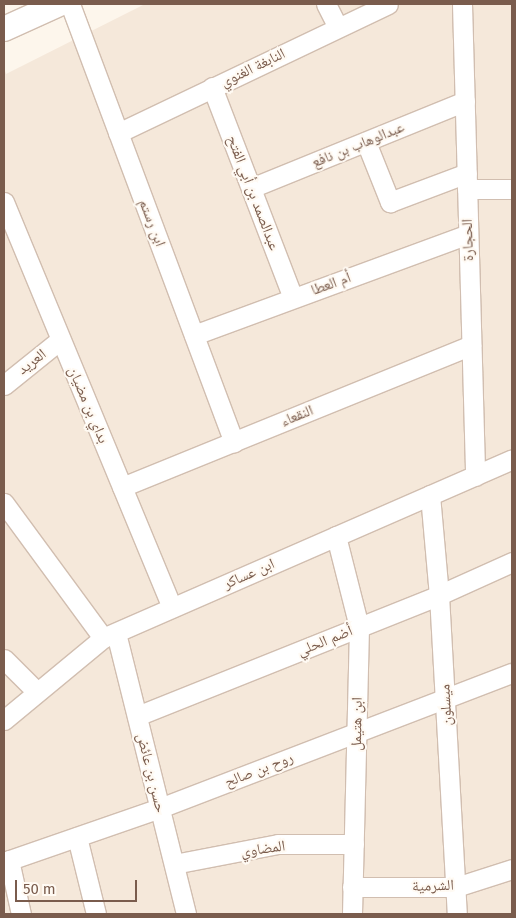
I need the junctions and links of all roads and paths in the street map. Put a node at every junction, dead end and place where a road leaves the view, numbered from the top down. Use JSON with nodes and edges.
{"nodes":[{"id":1,"x":59,"y":4,"type":"edge"},
{"id":2,"x":70,"y":4,"type":"edge"},
{"id":3,"x":326,"y":4,"type":"edge"},
{"id":4,"x":388,"y":4,"type":"edge"},
{"id":5,"x":462,"y":4,"type":"edge"},
{"id":6,"x":337,"y":26,"type":"junction"},
{"id":7,"x":4,"y":29,"type":"edge"},
{"id":8,"x":212,"y":87,"type":"junction"},
{"id":9,"x":465,"y":102,"type":"junction"},
{"id":10,"x":118,"y":133,"type":"junction"},
{"id":11,"x":366,"y":142,"type":"junction"},
{"id":12,"x":467,"y":181,"type":"junction"},
{"id":13,"x":251,"y":188,"type":"junction"},
{"id":14,"x":512,"y":188,"type":"edge"},
{"id":15,"x":5,"y":210,"type":"edge"},
{"id":16,"x":468,"y":234,"type":"junction"},
{"id":17,"x":293,"y":298,"type":"junction"},
{"id":18,"x":194,"y":335,"type":"junction"},
{"id":19,"x":60,"y":340,"type":"junction"},
{"id":20,"x":471,"y":345,"type":"junction"},
{"id":21,"x":4,"y":385,"type":"edge"},
{"id":22,"x":234,"y":442,"type":"junction"},
{"id":23,"x":512,"y":459,"type":"edge"},
{"id":24,"x":475,"y":476,"type":"junction"},
{"id":25,"x":122,"y":488,"type":"junction"},
{"id":26,"x":430,"y":495,"type":"junction"},
{"id":27,"x":4,"y":503,"type":"edge"},
{"id":28,"x":336,"y":536,"type":"junction"},
{"id":29,"x":512,"y":562,"type":"edge"},
{"id":30,"x":439,"y":595,"type":"junction"},
{"id":31,"x":172,"y":608,"type":"junction"},
{"id":32,"x":359,"y":627,"type":"junction"},
{"id":33,"x":109,"y":635,"type":"junction"},
{"id":34,"x":4,"y":659,"type":"edge"},
{"id":35,"x":512,"y":673,"type":"edge"},
{"id":36,"x":36,"y":691,"type":"junction"},
{"id":37,"x":446,"y":699,"type":"junction"},
{"id":38,"x":136,"y":716,"type":"junction"},
{"id":39,"x":4,"y":720,"type":"edge"},
{"id":40,"x":357,"y":732,"type":"junction"},
{"id":41,"x":160,"y":808,"type":"junction"},
{"id":42,"x":77,"y":837,"type":"junction"},
{"id":43,"x":354,"y":844,"type":"junction"},
{"id":44,"x":7,"y":861,"type":"edge"},
{"id":45,"x":174,"y":864,"type":"junction"},
{"id":46,"x":512,"y":869,"type":"edge"},
{"id":47,"x":352,"y":887,"type":"junction"},
{"id":48,"x":456,"y":887,"type":"junction"},
{"id":49,"x":21,"y":914,"type":"edge"},
{"id":50,"x":96,"y":914,"type":"edge"},
{"id":51,"x":186,"y":914,"type":"edge"},
{"id":52,"x":352,"y":914,"type":"edge"},
{"id":53,"x":457,"y":914,"type":"edge"}],
"edges":[{"from":1,"to":7,"type":"street"},
{"from":2,"to":10,"type":"street","name":"ابن رستم"},
{"from":3,"to":6,"type":"street"},
{"from":4,"to":6,"type":"street","name":"النابغة الغنوي"},
{"from":5,"to":9,"type":"street","name":"الحجارة"},
{"from":6,"to":8,"type":"street","name":"النابغة الغنوي"},
{"from":8,"to":10,"type":"street","name":"النابغة الغنوي"},
{"from":8,"to":13,"type":"street","name":"عبدالصمد بن أبي الفتح"},
{"from":9,"to":11,"type":"street","name":"عبدالوهاب بن نافع"},
{"from":9,"to":12,"type":"street","name":"الحجارة"},
{"from":10,"to":18,"type":"street","name":"ابن رستم"},
{"from":11,"to":12,"type":"street"},
{"from":11,"to":13,"type":"street","name":"عبدالوهاب بن نافع"},
{"from":12,"to":14,"type":"street"},
{"from":12,"to":16,"type":"street","name":"الحجارة"},
{"from":13,"to":17,"type":"street","name":"عبدالصمد بن أبي الفتح"},
{"from":15,"to":19,"type":"street","name":"بداي بن مضيان"},
{"from":16,"to":17,"type":"street","name":"أم العطا"},
{"from":16,"to":20,"type":"street","name":"الحجارة"},
{"from":17,"to":18,"type":"street","name":"أم العطا"},
{"from":18,"to":22,"type":"street","name":"ابن رستم"},
{"from":19,"to":21,"type":"street","name":"العريد"},
{"from":19,"to":25,"type":"street","name":"بداي بن مضيان"},
{"from":20,"to":22,"type":"street","name":"النقعاء"},
{"from":20,"to":24,"type":"street","name":"الحجارة"},
{"from":22,"to":25,"type":"street","name":"النقعاء"},
{"from":23,"to":24,"type":"street","name":"ابن عساكر"},
{"from":24,"to":26,"type":"street","name":"ابن عساكر"},
{"from":25,"to":31,"type":"street","name":"بداي بن مضيان"},
{"from":26,"to":28,"type":"street","name":"ابن عساكر"},
{"from":26,"to":30,"type":"street","name":"ميسلون"},
{"from":27,"to":33,"type":"street","name":"حسن بن عائض"},
{"from":28,"to":31,"type":"street","name":"ابن عساكر"},
{"from":28,"to":32,"type":"street","name":"ابن هتيمل"},
{"from":29,"to":30,"type":"street","name":"أضم الحلي"},
{"from":30,"to":32,"type":"street","name":"أضم الحلي"},
{"from":30,"to":37,"type":"street","name":"ميسلون"},
{"from":31,"to":33,"type":"street","name":"ابن عساكر"},
{"from":32,"to":38,"type":"street","name":"أضم الحلي"},
{"from":32,"to":40,"type":"street","name":"ابن هتيمل"},
{"from":33,"to":36,"type":"street","name":"ابن عساكر"},
{"from":33,"to":38,"type":"street","name":"حسن بن عائض"},
{"from":34,"to":36,"type":"street"},
{"from":35,"to":37,"type":"street","name":"روح بن صالح"},
{"from":36,"to":39,"type":"street","name":"ابن عساكر"},
{"from":37,"to":40,"type":"street","name":"روح بن صالح"},
{"from":37,"to":48,"type":"street","name":"ميسلون"},
{"from":38,"to":41,"type":"street","name":"حسن بن عائض"},
{"from":40,"to":41,"type":"street","name":"روح بن صالح"},
{"from":40,"to":43,"type":"street","name":"ابن هتيمل"},
{"from":41,"to":42,"type":"street","name":"روح بن صالح"},
{"from":41,"to":45,"type":"street","name":"حسن بن عائض"},
{"from":42,"to":44,"type":"street","name":"روح بن صالح"},
{"from":42,"to":50,"type":"street"},
{"from":43,"to":45,"type":"street","name":"المضاوي"},
{"from":43,"to":47,"type":"street","name":"ابن هتيمل"},
{"from":44,"to":49,"type":"street"},
{"from":45,"to":51,"type":"street","name":"حسن بن عائض"},
{"from":46,"to":48,"type":"street","name":"الشرمية"},
{"from":47,"to":48,"type":"street","name":"الشرمية"},
{"from":47,"to":52,"type":"street","name":"ابن هتيمل"},
{"from":48,"to":53,"type":"street","name":"ميسلون"}]}
